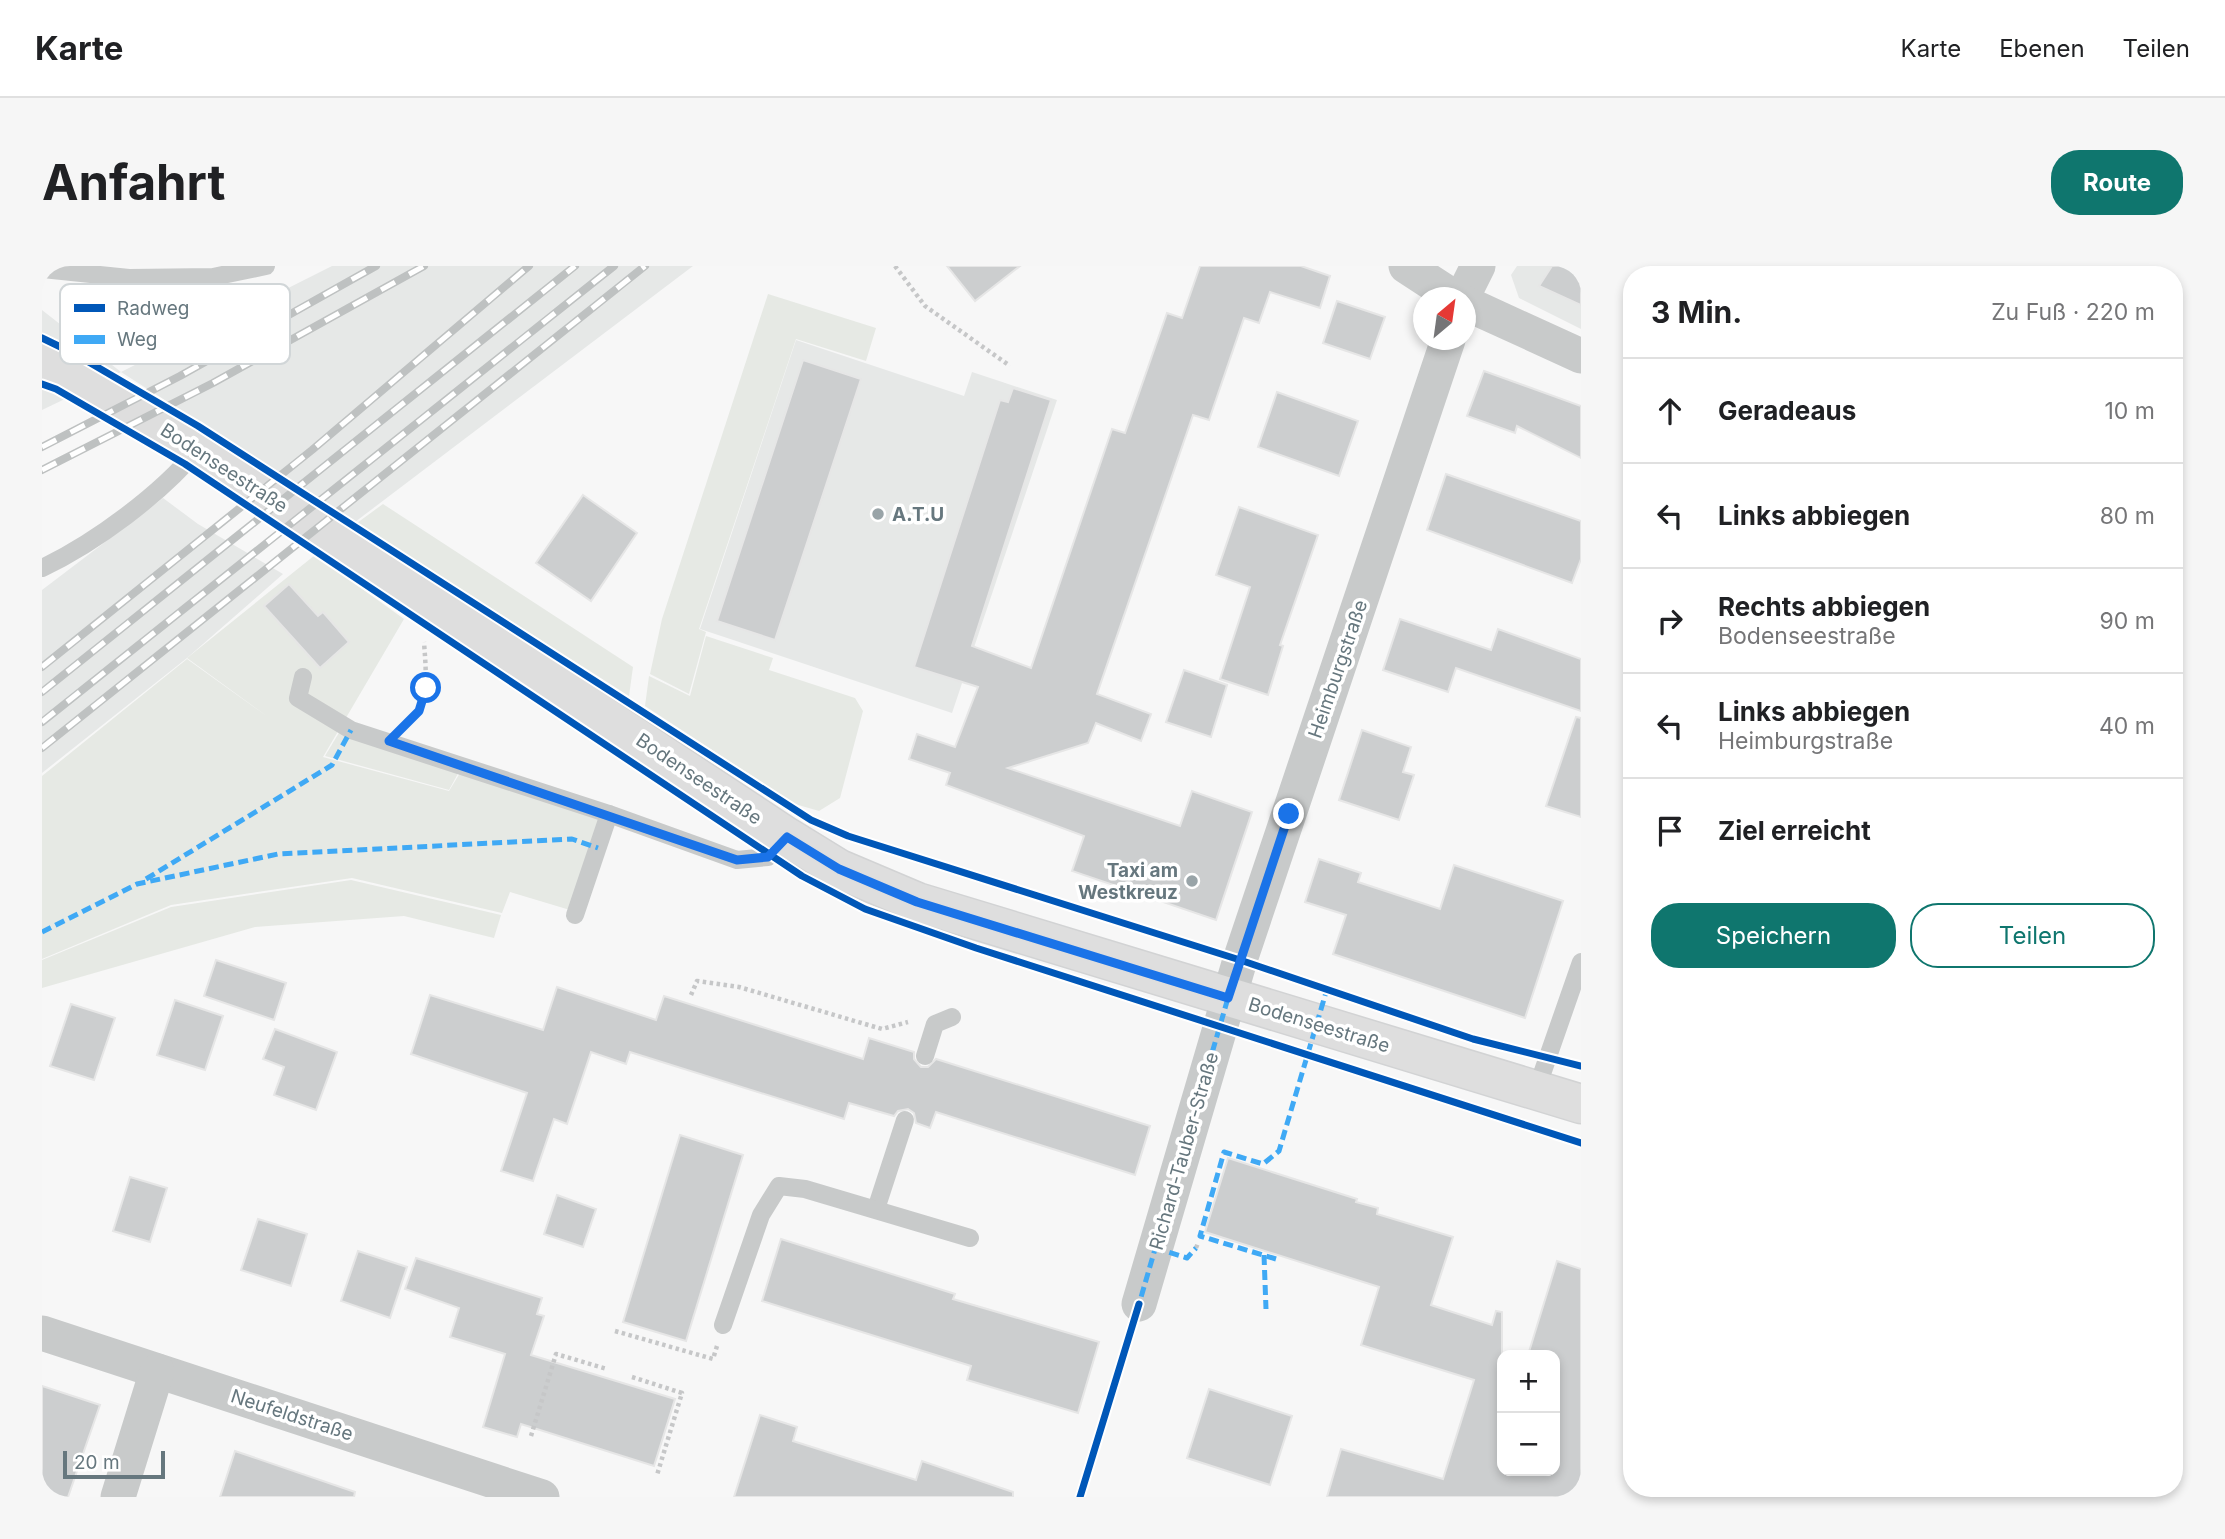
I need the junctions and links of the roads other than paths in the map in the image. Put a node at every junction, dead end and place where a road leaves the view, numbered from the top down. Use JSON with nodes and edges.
{"nodes":[{"id":1,"x":266,"y":266,"type":"edge"},
{"id":2,"x":1406,"y":266,"type":"edge"},
{"id":3,"x":1478,"y":266,"type":"edge"},
{"id":4,"x":42,"y":269,"type":"edge"},
{"id":5,"x":1438,"y":287,"type":"edge"},
{"id":6,"x":1468,"y":287,"type":"edge"},
{"id":7,"x":1476,"y":308,"type":"edge"},
{"id":8,"x":1445,"y":350,"type":"edge"},
{"id":9,"x":1581,"y":356,"type":"edge"},
{"id":10,"x":42,"y":362,"type":"edge"},
{"id":11,"x":198,"y":449,"type":"junction"},
{"id":12,"x":42,"y":568,"type":"edge"},
{"id":13,"x":303,"y":677,"type":"dead end"},
{"id":14,"x":609,"y":814,"type":"junction"},
{"id":15,"x":787,"y":837,"type":"junction"},
{"id":16,"x":575,"y":915,"type":"dead end"},
{"id":17,"x":1581,"y":962,"type":"edge"},
{"id":18,"x":1228,"y":998,"type":"junction"},
{"id":19,"x":943,"y":1021,"type":"road end"},
{"id":20,"x":925,"y":1056,"type":"dead end"},
{"id":21,"x":1536,"y":1091,"type":"junction"},
{"id":22,"x":1581,"y":1104,"type":"edge"},
{"id":23,"x":905,"y":1120,"type":"dead end"},
{"id":24,"x":876,"y":1209,"type":"junction"},
{"id":25,"x":970,"y":1238,"type":"dead end"},
{"id":26,"x":1139,"y":1304,"type":"dead end"},
{"id":27,"x":723,"y":1325,"type":"road end"},
{"id":28,"x":42,"y":1333,"type":"edge"},
{"id":29,"x":157,"y":1371,"type":"junction"},
{"id":30,"x":499,"y":1490,"type":"edge"},
{"id":31,"x":118,"y":1497,"type":"edge"},
{"id":32,"x":542,"y":1497,"type":"edge"}],
"edges":[{"from":1,"to":4,"type":"lane"},
{"from":2,"to":5,"type":"street"},
{"from":3,"to":6,"type":"street"},
{"from":7,"to":9,"type":"street"},
{"from":8,"to":18,"type":"street","name":"Heimburgstraße"},
{"from":10,"to":11,"type":"main road","name":"Bodenseestraße"},
{"from":11,"to":12,"type":"lane"},
{"from":11,"to":15,"type":"main road","name":"Bodenseestraße"},
{"from":13,"to":14,"type":"lane"},
{"from":14,"to":15,"type":"lane"},
{"from":14,"to":16,"type":"lane"},
{"from":15,"to":18,"type":"main road","name":"Bodenseestraße"},
{"from":17,"to":21,"type":"lane"},
{"from":18,"to":21,"type":"main road","name":"Bodenseestraße"},
{"from":18,"to":26,"type":"street","name":"Richard-Tauber-Straße"},
{"from":19,"to":20,"type":"lane"},
{"from":21,"to":22,"type":"main road","name":"Bodenseestraße"},
{"from":23,"to":24,"type":"lane"},
{"from":24,"to":25,"type":"lane"},
{"from":24,"to":27,"type":"lane"},
{"from":28,"to":29,"type":"street","name":"Neufeldstraße"},
{"from":29,"to":30,"type":"street","name":"Neufeldstraße"},
{"from":29,"to":31,"type":"street"},
{"from":30,"to":32,"type":"street","name":"Neufeldstraße"}]}
